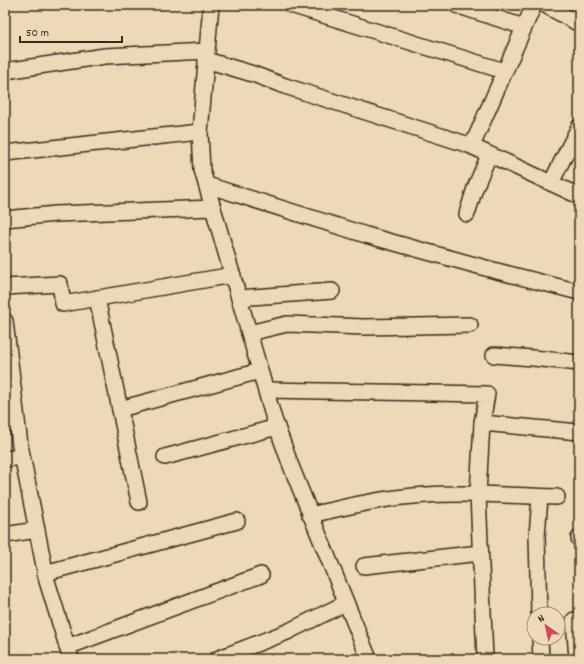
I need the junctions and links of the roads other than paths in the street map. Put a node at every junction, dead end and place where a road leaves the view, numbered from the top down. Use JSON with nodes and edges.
{"nodes":[{"id":1,"x":211,"y":5,"type":"edge"},
{"id":2,"x":291,"y":5,"type":"edge"},
{"id":3,"x":456,"y":5,"type":"edge"},
{"id":4,"x":534,"y":5,"type":"edge"},
{"id":5,"x":545,"y":5,"type":"edge"},
{"id":6,"x":579,"y":24,"type":"edge"},
{"id":7,"x":524,"y":27,"type":"junction"},
{"id":8,"x":206,"y":55,"type":"junction"},
{"id":9,"x":5,"y":71,"type":"edge"},
{"id":10,"x":504,"y":71,"type":"junction"},
{"id":11,"x":579,"y":127,"type":"edge"},
{"id":12,"x":200,"y":132,"type":"junction"},
{"id":13,"x":472,"y":146,"type":"junction"},
{"id":14,"x":5,"y":153,"type":"edge"},
{"id":15,"x":489,"y":155,"type":"junction"},
{"id":16,"x":551,"y":183,"type":"junction"},
{"id":17,"x":207,"y":185,"type":"junction"},
{"id":18,"x":579,"y":196,"type":"edge"},
{"id":19,"x":213,"y":208,"type":"junction"},
{"id":20,"x":467,"y":214,"type":"dead end"},
{"id":21,"x":5,"y":219,"type":"edge"},
{"id":22,"x":233,"y":275,"type":"junction"},
{"id":23,"x":5,"y":288,"type":"edge"},
{"id":24,"x":332,"y":291,"type":"dead end"},
{"id":25,"x":579,"y":292,"type":"edge"},
{"id":26,"x":97,"y":298,"type":"junction"},
{"id":27,"x":239,"y":298,"type":"junction"},
{"id":28,"x":5,"y":321,"type":"edge"},
{"id":29,"x":470,"y":325,"type":"dead end"},
{"id":30,"x":249,"y":333,"type":"junction"},
{"id":31,"x":7,"y":350,"type":"edge"},
{"id":32,"x":494,"y":354,"type":"dead end"},
{"id":33,"x":579,"y":363,"type":"edge"},
{"id":34,"x":260,"y":371,"type":"junction"},
{"id":35,"x":266,"y":390,"type":"junction"},
{"id":36,"x":120,"y":408,"type":"junction"},
{"id":37,"x":482,"y":423,"type":"junction"},
{"id":38,"x":277,"y":427,"type":"junction"},
{"id":39,"x":579,"y":432,"type":"edge"},
{"id":40,"x":165,"y":456,"type":"dead end"},
{"id":41,"x":22,"y":457,"type":"junction"},
{"id":42,"x":5,"y":459,"type":"edge"},
{"id":43,"x":478,"y":494,"type":"junction"},
{"id":44,"x":540,"y":497,"type":"junction"},
{"id":45,"x":558,"y":497,"type":"dead end"},
{"id":46,"x":139,"y":502,"type":"dead end"},
{"id":47,"x":310,"y":515,"type":"junction"},
{"id":48,"x":237,"y":521,"type":"dead end"},
{"id":49,"x":37,"y":530,"type":"junction"},
{"id":50,"x":5,"y":535,"type":"edge"},
{"id":51,"x":480,"y":553,"type":"junction"},
{"id":52,"x":364,"y":566,"type":"dead end"},
{"id":53,"x":45,"y":572,"type":"junction"},
{"id":54,"x":261,"y":575,"type":"dead end"},
{"id":55,"x":346,"y":603,"type":"junction"},
{"id":56,"x":539,"y":606,"type":"edge"},
{"id":57,"x":574,"y":620,"type":"dead end"},
{"id":58,"x":540,"y":646,"type":"edge"},
{"id":59,"x":69,"y":653,"type":"edge"},
{"id":60,"x":217,"y":659,"type":"edge"},
{"id":61,"x":369,"y":659,"type":"edge"},
{"id":62,"x":485,"y":659,"type":"edge"},
{"id":63,"x":541,"y":659,"type":"edge"},
{"id":64,"x":577,"y":659,"type":"edge"}],
"edges":[{"from":1,"to":8,"type":"street"},
{"from":2,"to":10,"type":"street"},
{"from":3,"to":7,"type":"street"},
{"from":4,"to":7,"type":"street"},
{"from":5,"to":6,"type":"street"},
{"from":7,"to":10,"type":"street"},
{"from":8,"to":9,"type":"street"},
{"from":8,"to":12,"type":"street"},
{"from":8,"to":13,"type":"street"},
{"from":10,"to":13,"type":"street"},
{"from":11,"to":16,"type":"street"},
{"from":12,"to":14,"type":"street"},
{"from":12,"to":17,"type":"street"},
{"from":13,"to":15,"type":"street"},
{"from":15,"to":16,"type":"street"},
{"from":15,"to":20,"type":"street"},
{"from":16,"to":18,"type":"street"},
{"from":17,"to":19,"type":"street"},
{"from":17,"to":25,"type":"street"},
{"from":19,"to":21,"type":"street"},
{"from":19,"to":22,"type":"street"},
{"from":22,"to":26,"type":"street"},
{"from":22,"to":27,"type":"street"},
{"from":23,"to":26,"type":"street"},
{"from":24,"to":27,"type":"street"},
{"from":26,"to":36,"type":"street"},
{"from":27,"to":30,"type":"street"},
{"from":28,"to":31,"type":"street"},
{"from":29,"to":30,"type":"street"},
{"from":30,"to":34,"type":"street"},
{"from":31,"to":41,"type":"street"},
{"from":32,"to":33,"type":"street"},
{"from":34,"to":35,"type":"street"},
{"from":34,"to":36,"type":"street"},
{"from":35,"to":37,"type":"street"},
{"from":35,"to":38,"type":"street"},
{"from":36,"to":46,"type":"street"},
{"from":37,"to":39,"type":"street"},
{"from":37,"to":43,"type":"street"},
{"from":38,"to":40,"type":"street"},
{"from":38,"to":47,"type":"street"},
{"from":41,"to":42,"type":"street"},
{"from":41,"to":49,"type":"street"},
{"from":43,"to":44,"type":"street"},
{"from":43,"to":47,"type":"street"},
{"from":43,"to":51,"type":"street"},
{"from":44,"to":45,"type":"street"},
{"from":44,"to":56,"type":"street"},
{"from":47,"to":55,"type":"street"},
{"from":48,"to":53,"type":"street"},
{"from":49,"to":50,"type":"street"},
{"from":49,"to":53,"type":"street"},
{"from":51,"to":52,"type":"street"},
{"from":51,"to":62,"type":"street"},
{"from":53,"to":59,"type":"street"},
{"from":54,"to":59,"type":"street"},
{"from":55,"to":60,"type":"street"},
{"from":55,"to":61,"type":"street"},
{"from":57,"to":64,"type":"street"},
{"from":58,"to":63,"type":"street"}]}
